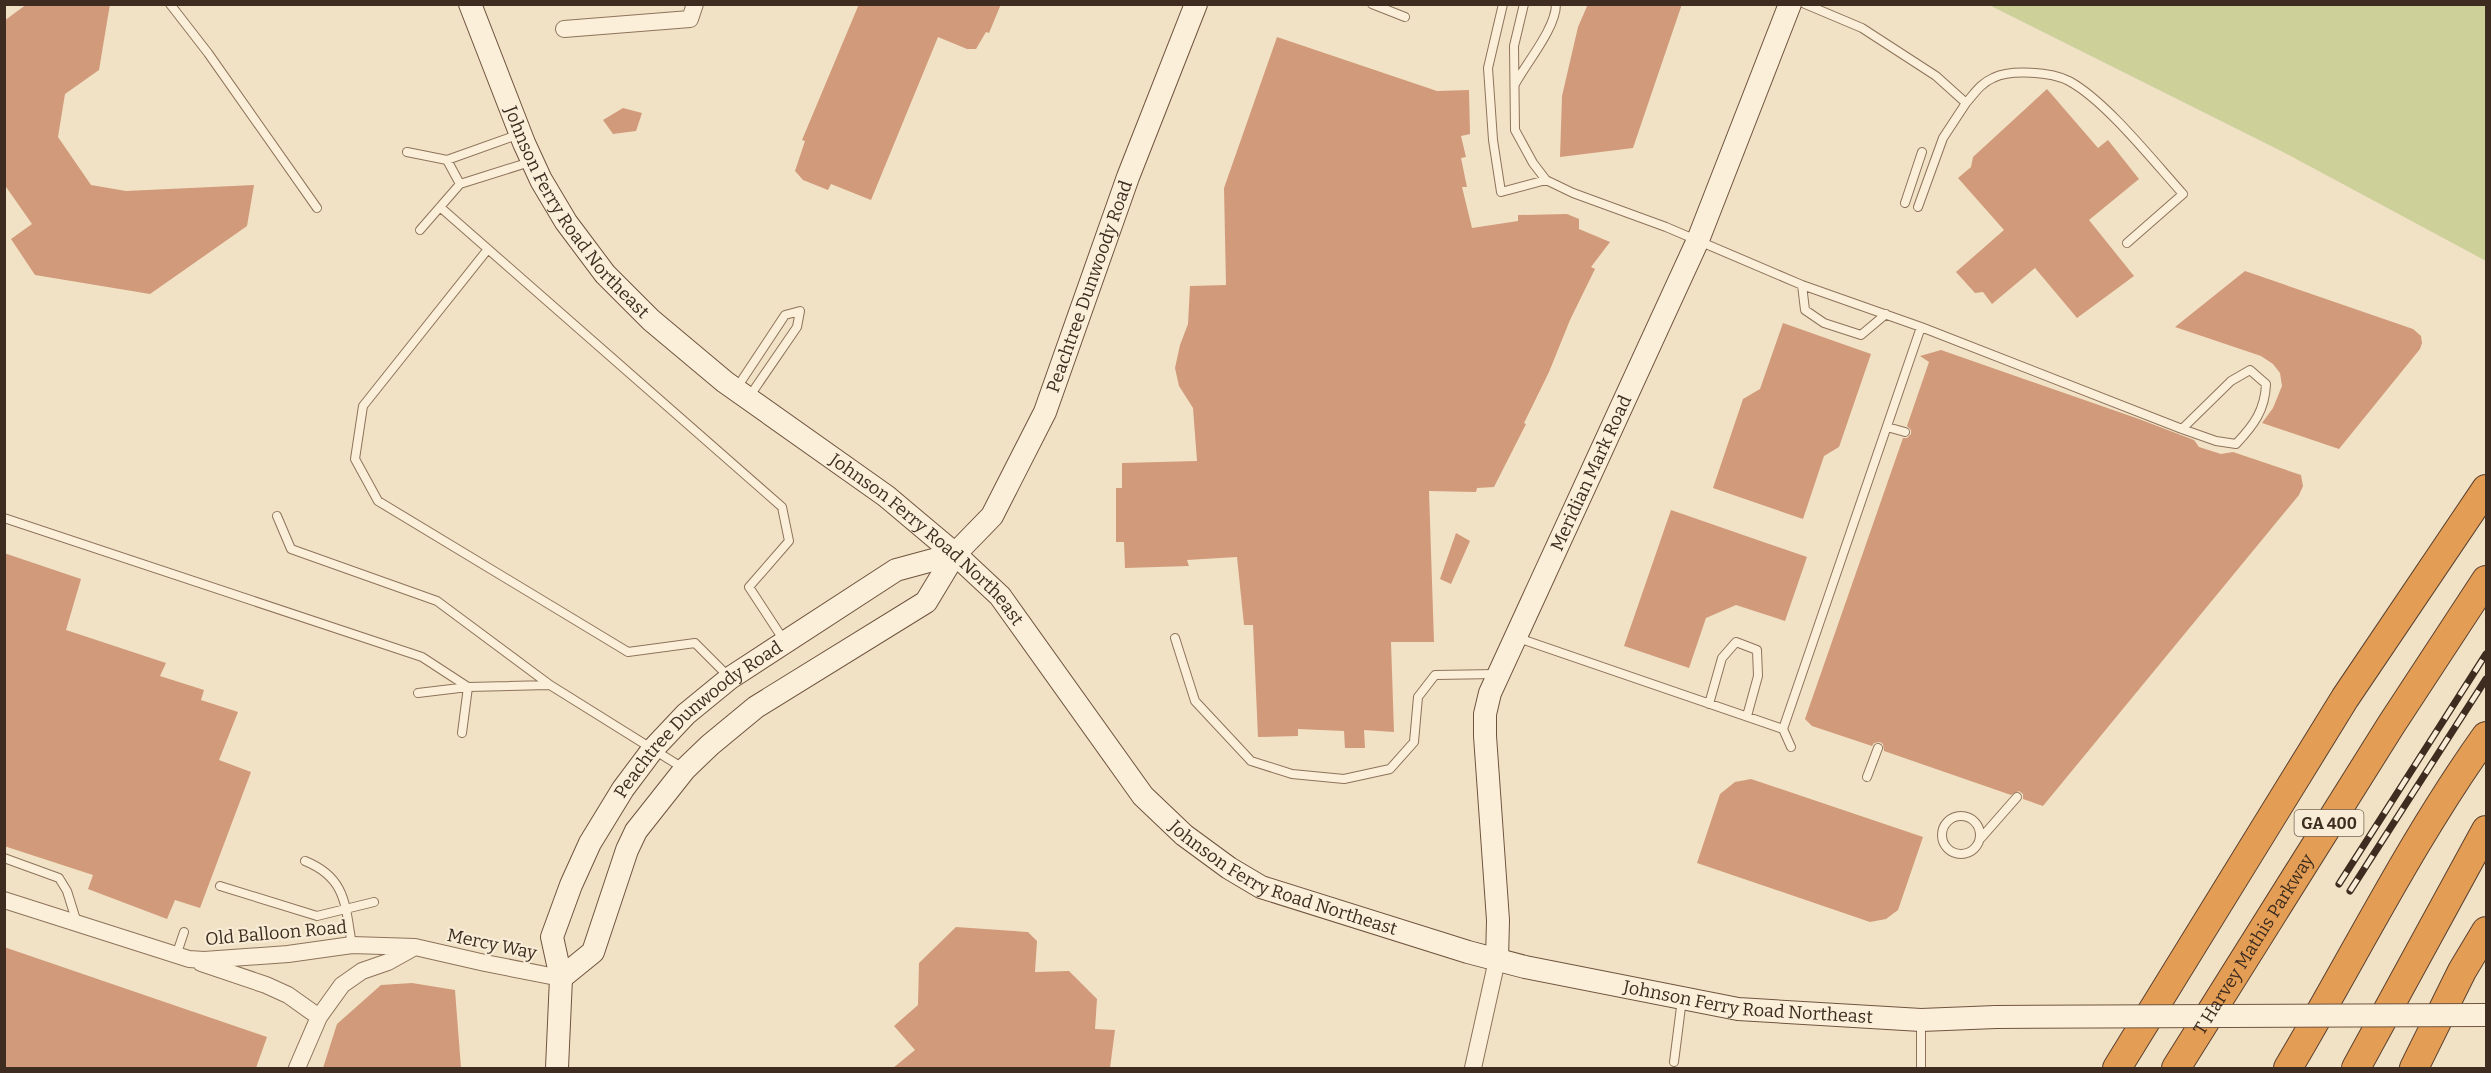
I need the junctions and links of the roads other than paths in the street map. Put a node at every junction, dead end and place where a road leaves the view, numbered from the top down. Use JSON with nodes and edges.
{"nodes":[{"id":1,"x":170,"y":4,"type":"edge"},
{"id":2,"x":470,"y":4,"type":"edge"},
{"id":3,"x":695,"y":4,"type":"edge"},
{"id":4,"x":1196,"y":4,"type":"edge"},
{"id":5,"x":1503,"y":4,"type":"edge"},
{"id":6,"x":1524,"y":4,"type":"edge"},
{"id":7,"x":1556,"y":4,"type":"edge"},
{"id":8,"x":1790,"y":4,"type":"edge"},
{"id":9,"x":1804,"y":4,"type":"edge"},
{"id":10,"x":1374,"y":5,"type":"edge"},
{"id":11,"x":1405,"y":17,"type":"dead end"},
{"id":12,"x":564,"y":29,"type":"dead end"},
{"id":13,"x":1514,"y":87,"type":"junction"},
{"id":14,"x":1966,"y":103,"type":"junction"},
{"id":15,"x":520,"y":134,"type":"junction"},
{"id":16,"x":407,"y":152,"type":"dead end"},
{"id":17,"x":1922,"y":152,"type":"dead end"},
{"id":18,"x":447,"y":160,"type":"junction"},
{"id":19,"x":532,"y":161,"type":"junction"},
{"id":20,"x":1546,"y":180,"type":"junction"},
{"id":21,"x":460,"y":184,"type":"junction"},
{"id":22,"x":1905,"y":203,"type":"dead end"},
{"id":23,"x":440,"y":207,"type":"junction"},
{"id":24,"x":1918,"y":207,"type":"dead end"},
{"id":25,"x":317,"y":208,"type":"dead end"},
{"id":26,"x":420,"y":230,"type":"dead end"},
{"id":27,"x":1698,"y":240,"type":"junction"},
{"id":28,"x":2127,"y":243,"type":"dead end"},
{"id":29,"x":488,"y":249,"type":"junction"},
{"id":30,"x":1802,"y":285,"type":"junction"},
{"id":31,"x":1886,"y":314,"type":"junction"},
{"id":32,"x":1921,"y":327,"type":"junction"},
{"id":33,"x":742,"y":393,"type":"junction"},
{"id":34,"x":1887,"y":427,"type":"junction"},
{"id":35,"x":2182,"y":429,"type":"junction"},
{"id":36,"x":1905,"y":432,"type":"dead end"},
{"id":37,"x":2487,"y":489,"type":"edge"},
{"id":38,"x":277,"y":516,"type":"dead end"},
{"id":39,"x":4,"y":518,"type":"edge"},
{"id":40,"x":955,"y":554,"type":"junction"},
{"id":41,"x":2487,"y":580,"type":"edge"},
{"id":42,"x":1515,"y":637,"type":"junction"},
{"id":43,"x":1175,"y":638,"type":"dead end"},
{"id":44,"x":785,"y":642,"type":"junction"},
{"id":45,"x":1497,"y":674,"type":"junction"},
{"id":46,"x":730,"y":678,"type":"junction"},
{"id":47,"x":550,"y":685,"type":"junction"},
{"id":48,"x":468,"y":687,"type":"junction"},
{"id":49,"x":418,"y":693,"type":"dead end"},
{"id":50,"x":1709,"y":704,"type":"junction"},
{"id":51,"x":1747,"y":716,"type":"junction"},
{"id":52,"x":1783,"y":729,"type":"junction"},
{"id":53,"x":462,"y":734,"type":"dead end"},
{"id":54,"x":2487,"y":736,"type":"edge"},
{"id":55,"x":1791,"y":747,"type":"dead end"},
{"id":56,"x":1878,"y":748,"type":"dead end"},
{"id":57,"x":653,"y":749,"type":"junction"},
{"id":58,"x":685,"y":770,"type":"junction"},
{"id":59,"x":1867,"y":777,"type":"dead end"},
{"id":60,"x":2017,"y":797,"type":"dead end"},
{"id":61,"x":2487,"y":830,"type":"edge"},
{"id":62,"x":1981,"y":838,"type":"junction"},
{"id":63,"x":4,"y":858,"type":"edge"},
{"id":64,"x":305,"y":861,"type":"dead end"},
{"id":65,"x":220,"y":886,"type":"dead end"},
{"id":66,"x":4,"y":900,"type":"edge"},
{"id":67,"x":374,"y":902,"type":"dead end"},
{"id":68,"x":345,"y":910,"type":"junction"},
{"id":69,"x":77,"y":924,"type":"junction"},
{"id":70,"x":184,"y":932,"type":"dead end"},
{"id":71,"x":2487,"y":932,"type":"edge"},
{"id":72,"x":352,"y":945,"type":"junction"},
{"id":73,"x":416,"y":946,"type":"junction"},
{"id":74,"x":183,"y":958,"type":"junction"},
{"id":75,"x":1497,"y":960,"type":"junction"},
{"id":76,"x":561,"y":978,"type":"junction"},
{"id":77,"x":1682,"y":998,"type":"junction"},
{"id":78,"x":2487,"y":1015,"type":"edge"},
{"id":79,"x":318,"y":1017,"type":"junction"},
{"id":80,"x":1921,"y":1020,"type":"junction"},
{"id":81,"x":1674,"y":1062,"type":"dead end"},
{"id":82,"x":297,"y":1068,"type":"edge"},
{"id":83,"x":557,"y":1068,"type":"edge"},
{"id":84,"x":1473,"y":1068,"type":"edge"},
{"id":85,"x":1921,"y":1068,"type":"edge"},
{"id":86,"x":2117,"y":1068,"type":"edge"},
{"id":87,"x":2176,"y":1068,"type":"edge"},
{"id":88,"x":2289,"y":1068,"type":"edge"},
{"id":89,"x":2356,"y":1068,"type":"edge"},
{"id":90,"x":2412,"y":1068,"type":"edge"}],
"edges":[{"from":1,"to":25,"type":"lane"},
{"from":2,"to":15,"type":"main road","name":"Johnson Ferry Road Northeast"},
{"from":3,"to":12,"type":"street"},
{"from":4,"to":40,"type":"main road","name":"Peachtree Dunwoody Road"},
{"from":5,"to":20,"type":"lane"},
{"from":6,"to":13,"type":"lane"},
{"from":7,"to":13,"type":"lane"},
{"from":8,"to":27,"type":"main road","name":"Meridian Mark Road"},
{"from":9,"to":14,"type":"lane"},
{"from":10,"to":11,"type":"lane"},
{"from":13,"to":20,"type":"lane"},
{"from":14,"to":24,"type":"lane"},
{"from":14,"to":28,"type":"lane"},
{"from":15,"to":18,"type":"lane"},
{"from":15,"to":19,"type":"main road","name":"Johnson Ferry Road Northeast"},
{"from":16,"to":18,"type":"lane"},
{"from":17,"to":22,"type":"lane"},
{"from":18,"to":21,"type":"lane"},
{"from":19,"to":21,"type":"lane"},
{"from":19,"to":33,"type":"main road","name":"Johnson Ferry Road Northeast"},
{"from":20,"to":27,"type":"lane"},
{"from":21,"to":23,"type":"lane"},
{"from":23,"to":26,"type":"lane"},
{"from":23,"to":29,"type":"lane"},
{"from":27,"to":30,"type":"lane"},
{"from":27,"to":42,"type":"main road","name":"Meridian Mark Road"},
{"from":29,"to":44,"type":"lane"},
{"from":29,"to":46,"type":"lane"},
{"from":30,"to":31,"type":"lane"},
{"from":30,"to":31,"type":"lane"},
{"from":31,"to":32,"type":"lane"},
{"from":32,"to":34,"type":"lane"},
{"from":32,"to":35,"type":"lane"},
{"from":33,"to":33,"type":"lane"},
{"from":33,"to":40,"type":"main road","name":"Johnson Ferry Road Northeast"},
{"from":34,"to":36,"type":"lane"},
{"from":34,"to":52,"type":"lane"},
{"from":35,"to":35,"type":"lane"},
{"from":37,"to":86,"type":"highway"},
{"from":38,"to":47,"type":"lane"},
{"from":39,"to":48,"type":"lane"},
{"from":40,"to":44,"type":"main road","name":"Peachtree Dunwoody Road"},
{"from":40,"to":58,"type":"main road","name":"Peachtree Dunwoody Road"},
{"from":40,"to":75,"type":"main road","name":"Johnson Ferry Road Northeast"},
{"from":41,"to":87,"type":"highway","name":"T Harvey Mathis Parkway","number":"GA 400"},
{"from":42,"to":45,"type":"main road","name":"Meridian Mark Road"},
{"from":42,"to":50,"type":"lane"},
{"from":43,"to":45,"type":"lane"},
{"from":44,"to":46,"type":"main road","name":"Peachtree Dunwoody Road"},
{"from":45,"to":75,"type":"main road","name":"Meridian Mark Road"},
{"from":46,"to":57,"type":"main road","name":"Peachtree Dunwoody Road"},
{"from":47,"to":48,"type":"lane"},
{"from":47,"to":57,"type":"lane"},
{"from":48,"to":49,"type":"lane"},
{"from":48,"to":53,"type":"lane"},
{"from":50,"to":51,"type":"lane"},
{"from":50,"to":51,"type":"lane"},
{"from":51,"to":52,"type":"lane"},
{"from":52,"to":55,"type":"lane"},
{"from":54,"to":88,"type":"highway"},
{"from":56,"to":59,"type":"lane"},
{"from":57,"to":58,"type":"lane"},
{"from":57,"to":76,"type":"main road","name":"Peachtree Dunwoody Road"},
{"from":58,"to":76,"type":"main road","name":"Peachtree Dunwoody Road"},
{"from":60,"to":62,"type":"lane"},
{"from":61,"to":89,"type":"highway"},
{"from":62,"to":62,"type":"lane"},
{"from":63,"to":69,"type":"lane"},
{"from":64,"to":68,"type":"lane"},
{"from":65,"to":68,"type":"lane"},
{"from":66,"to":69,"type":"street","name":"Old Balloon Road"},
{"from":67,"to":68,"type":"lane"},
{"from":68,"to":72,"type":"lane"},
{"from":69,"to":74,"type":"street","name":"Old Balloon Road"},
{"from":70,"to":74,"type":"lane"},
{"from":71,"to":90,"type":"highway"},
{"from":72,"to":73,"type":"street","name":"Old Balloon Road"},
{"from":72,"to":74,"type":"street","name":"Old Balloon Road"},
{"from":73,"to":76,"type":"street","name":"Mercy Way"},
{"from":73,"to":79,"type":"street"},
{"from":74,"to":79,"type":"street"},
{"from":75,"to":77,"type":"main road","name":"Johnson Ferry Road Northeast"},
{"from":75,"to":84,"type":"street"},
{"from":76,"to":83,"type":"main road","name":"Peachtree Dunwoody Road"},
{"from":77,"to":80,"type":"main road","name":"Johnson Ferry Road Northeast"},
{"from":77,"to":81,"type":"lane"},
{"from":78,"to":80,"type":"main road","name":"Johnson Ferry Road Northeast","bridge":true},
{"from":79,"to":82,"type":"street"},
{"from":80,"to":85,"type":"lane"}]}
